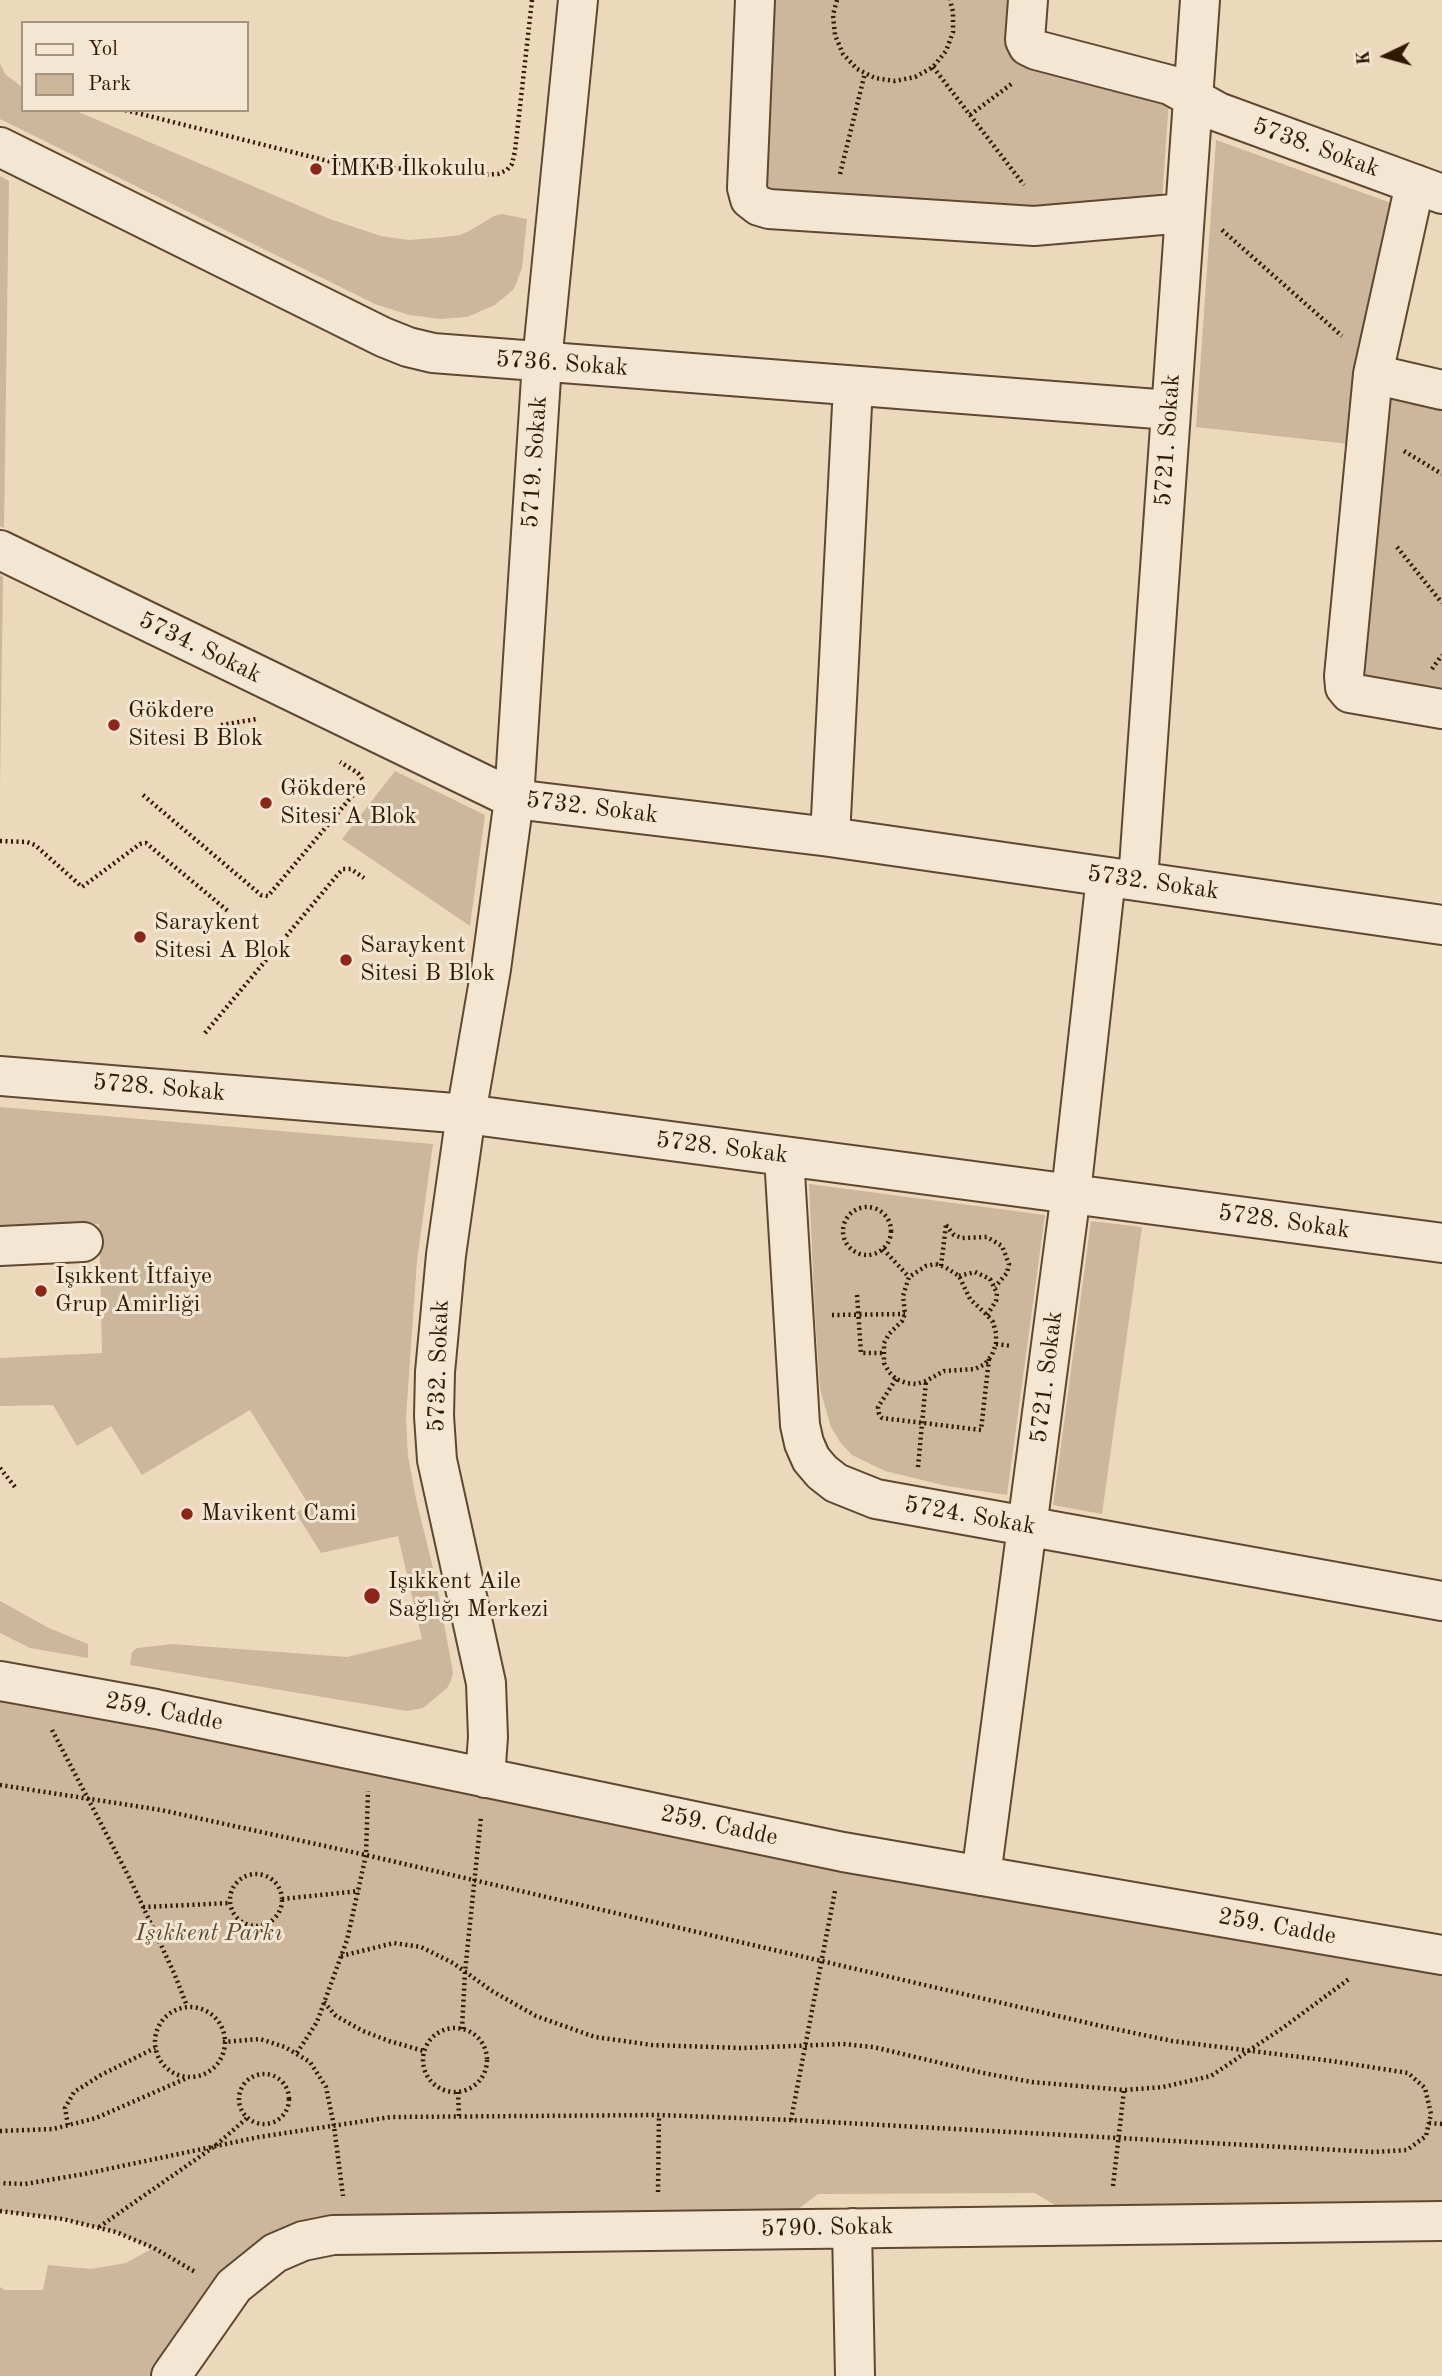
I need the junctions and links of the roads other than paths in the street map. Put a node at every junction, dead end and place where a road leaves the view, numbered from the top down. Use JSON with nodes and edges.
{"nodes":[{"id":1,"x":578,"y":0,"type":"edge"},
{"id":2,"x":755,"y":0,"type":"edge"},
{"id":3,"x":1028,"y":0,"type":"edge"},
{"id":4,"x":1200,"y":0,"type":"edge"},
{"id":5,"x":1193,"y":97,"type":"junction"},
{"id":6,"x":0,"y":147,"type":"edge"},
{"id":7,"x":1428,"y":189,"type":"edge"},
{"id":8,"x":1185,"y":213,"type":"junction"},
{"id":9,"x":542,"y":362,"type":"junction"},
{"id":10,"x":1374,"y":365,"type":"junction"},
{"id":11,"x":853,"y":386,"type":"junction"},
{"id":12,"x":1442,"y":390,"type":"edge"},
{"id":13,"x":1170,"y":410,"type":"junction"},
{"id":14,"x":0,"y":550,"type":"edge"},
{"id":15,"x":1442,"y":709,"type":"edge"},
{"id":16,"x":514,"y":799,"type":"junction"},
{"id":17,"x":830,"y":837,"type":"junction"},
{"id":18,"x":1122,"y":879,"type":"junction"},
{"id":19,"x":1442,"y":925,"type":"edge"},
{"id":20,"x":0,"y":1076,"type":"edge"},
{"id":21,"x":466,"y":1114,"type":"junction"},
{"id":22,"x":784,"y":1156,"type":"junction"},
{"id":23,"x":1070,"y":1193,"type":"junction"},
{"id":24,"x":83,"y":1242,"type":"dead end"},
{"id":25,"x":1442,"y":1243,"type":"edge"},
{"id":26,"x":0,"y":1246,"type":"edge"},
{"id":27,"x":1027,"y":1526,"type":"junction"},
{"id":28,"x":1442,"y":1601,"type":"edge"},
{"id":29,"x":11,"y":1683,"type":"edge"},
{"id":30,"x":485,"y":1778,"type":"junction"},
{"id":31,"x":981,"y":1876,"type":"junction"},
{"id":32,"x":1442,"y":1955,"type":"edge"},
{"id":33,"x":1442,"y":2221,"type":"edge"},
{"id":34,"x":852,"y":2228,"type":"junction"},
{"id":35,"x":171,"y":2376,"type":"edge"},
{"id":36,"x":855,"y":2376,"type":"edge"}],
"edges":[{"from":1,"to":9,"type":"street","name":"5719. Sokak"},
{"from":2,"to":8,"type":"street"},
{"from":3,"to":5,"type":"street","name":"5738. Sokak"},
{"from":4,"to":5,"type":"street","name":"5721. Sokak"},
{"from":5,"to":7,"type":"street","name":"5738. Sokak"},
{"from":5,"to":8,"type":"street","name":"5721. Sokak"},
{"from":6,"to":9,"type":"street","name":"5736. Sokak"},
{"from":7,"to":10,"type":"street"},
{"from":8,"to":13,"type":"street","name":"5721. Sokak"},
{"from":9,"to":11,"type":"street","name":"5736. Sokak"},
{"from":9,"to":16,"type":"street","name":"5719. Sokak"},
{"from":10,"to":12,"type":"street"},
{"from":10,"to":15,"type":"street"},
{"from":11,"to":13,"type":"street","name":"5736. Sokak"},
{"from":11,"to":17,"type":"street"},
{"from":13,"to":18,"type":"street","name":"5721. Sokak"},
{"from":14,"to":16,"type":"street","name":"5734. Sokak"},
{"from":16,"to":17,"type":"street","name":"5732. Sokak"},
{"from":16,"to":21,"type":"street","name":"5732. Sokak"},
{"from":17,"to":18,"type":"street","name":"5732. Sokak"},
{"from":18,"to":19,"type":"street","name":"5732. Sokak"},
{"from":18,"to":23,"type":"street","name":"5721. Sokak"},
{"from":20,"to":21,"type":"street","name":"5728. Sokak"},
{"from":21,"to":22,"type":"street","name":"5728. Sokak"},
{"from":21,"to":30,"type":"street","name":"5732. Sokak"},
{"from":22,"to":23,"type":"street","name":"5728. Sokak"},
{"from":22,"to":27,"type":"street","name":"5724. Sokak"},
{"from":23,"to":25,"type":"street","name":"5728. Sokak"},
{"from":23,"to":27,"type":"street","name":"5721. Sokak"},
{"from":24,"to":26,"type":"street"},
{"from":27,"to":28,"type":"street","name":"5724. Sokak"},
{"from":27,"to":31,"type":"street","name":"5721. Sokak"},
{"from":29,"to":30,"type":"street","name":"259. Cadde"},
{"from":30,"to":31,"type":"street","name":"259. Cadde"},
{"from":31,"to":32,"type":"street","name":"259. Cadde"},
{"from":33,"to":34,"type":"street","name":"5790. Sokak"},
{"from":34,"to":35,"type":"street","name":"5790. Sokak"},
{"from":34,"to":36,"type":"street"}]}
